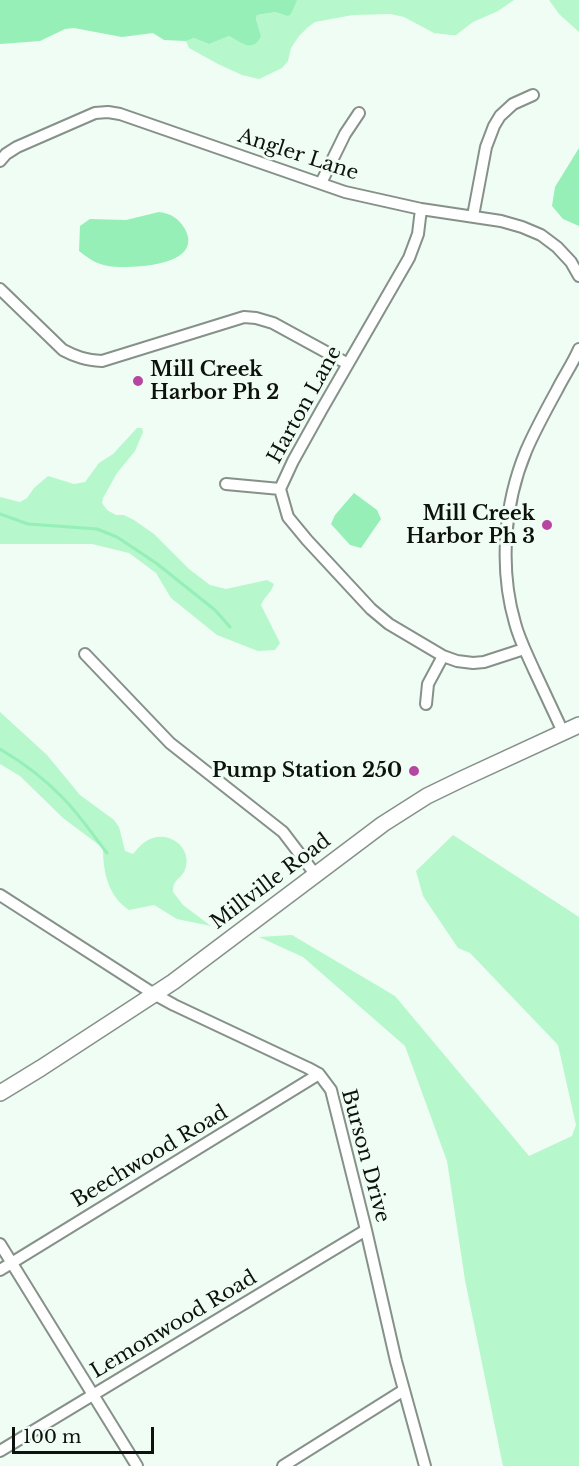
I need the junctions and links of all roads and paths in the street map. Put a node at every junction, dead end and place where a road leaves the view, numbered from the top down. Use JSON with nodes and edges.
{"nodes":[{"id":1,"x":533,"y":95,"type":"dead end"},
{"id":2,"x":359,"y":113,"type":"dead end"},
{"id":3,"x":0,"y":161,"type":"edge"},
{"id":4,"x":321,"y":183,"type":"junction"},
{"id":5,"x":421,"y":209,"type":"junction"},
{"id":6,"x":473,"y":216,"type":"junction"},
{"id":7,"x":579,"y":276,"type":"edge"},
{"id":8,"x":0,"y":289,"type":"edge"},
{"id":9,"x":578,"y":356,"type":"edge"},
{"id":10,"x":348,"y":364,"type":"junction"},
{"id":11,"x":226,"y":484,"type":"dead end"},
{"id":12,"x":280,"y":489,"type":"junction"},
{"id":13,"x":524,"y":649,"type":"junction"},
{"id":14,"x":85,"y":654,"type":"dead end"},
{"id":15,"x":443,"y":656,"type":"junction"},
{"id":16,"x":426,"y":704,"type":"dead end"},
{"id":17,"x":579,"y":725,"type":"edge"},
{"id":18,"x":563,"y":732,"type":"junction"},
{"id":19,"x":315,"y":874,"type":"junction"},
{"id":20,"x":3,"y":901,"type":"edge"},
{"id":21,"x":154,"y":994,"type":"junction"},
{"id":22,"x":319,"y":1074,"type":"junction"},
{"id":23,"x":0,"y":1093,"type":"edge"},
{"id":24,"x":366,"y":1230,"type":"junction"},
{"id":25,"x":0,"y":1244,"type":"edge"},
{"id":26,"x":11,"y":1263,"type":"junction"},
{"id":27,"x":0,"y":1270,"type":"edge"},
{"id":28,"x":404,"y":1390,"type":"junction"},
{"id":29,"x":93,"y":1395,"type":"junction"},
{"id":30,"x":0,"y":1451,"type":"edge"},
{"id":31,"x":137,"y":1466,"type":"edge"},
{"id":32,"x":283,"y":1466,"type":"edge"},
{"id":33,"x":425,"y":1466,"type":"edge"}],
"edges":[{"from":1,"to":6,"type":"street"},
{"from":2,"to":4,"type":"street"},
{"from":3,"to":4,"type":"street","name":"Angler Lane"},
{"from":4,"to":5,"type":"street","name":"Angler Lane"},
{"from":5,"to":6,"type":"street","name":"Angler Lane"},
{"from":5,"to":10,"type":"street","name":"Harton Lane"},
{"from":6,"to":7,"type":"street","name":"Angler Lane"},
{"from":8,"to":10,"type":"street"},
{"from":9,"to":13,"type":"street"},
{"from":10,"to":12,"type":"street","name":"Harton Lane"},
{"from":11,"to":12,"type":"street"},
{"from":12,"to":15,"type":"street","name":"Harton Lane"},
{"from":13,"to":15,"type":"street","name":"Harton Lane"},
{"from":13,"to":18,"type":"street"},
{"from":14,"to":19,"type":"street"},
{"from":15,"to":16,"type":"street"},
{"from":17,"to":18,"type":"street","name":"Millville Road"},
{"from":18,"to":19,"type":"street","name":"Millville Road"},
{"from":19,"to":21,"type":"street","name":"Millville Road"},
{"from":20,"to":21,"type":"street","name":"Burson Drive"},
{"from":21,"to":22,"type":"street","name":"Burson Drive"},
{"from":21,"to":23,"type":"street","name":"Millville Road"},
{"from":22,"to":24,"type":"street","name":"Burson Drive"},
{"from":22,"to":26,"type":"street","name":"Beechwood Road"},
{"from":24,"to":28,"type":"street","name":"Burson Drive"},
{"from":24,"to":29,"type":"street","name":"Lemonwood Road"},
{"from":25,"to":26,"type":"street"},
{"from":26,"to":27,"type":"street","name":"Beechwood Road"},
{"from":26,"to":29,"type":"street"},
{"from":28,"to":32,"type":"street"},
{"from":28,"to":33,"type":"street","name":"Burson Drive"},
{"from":29,"to":30,"type":"street","name":"Lemonwood Road"},
{"from":29,"to":31,"type":"street"}]}
